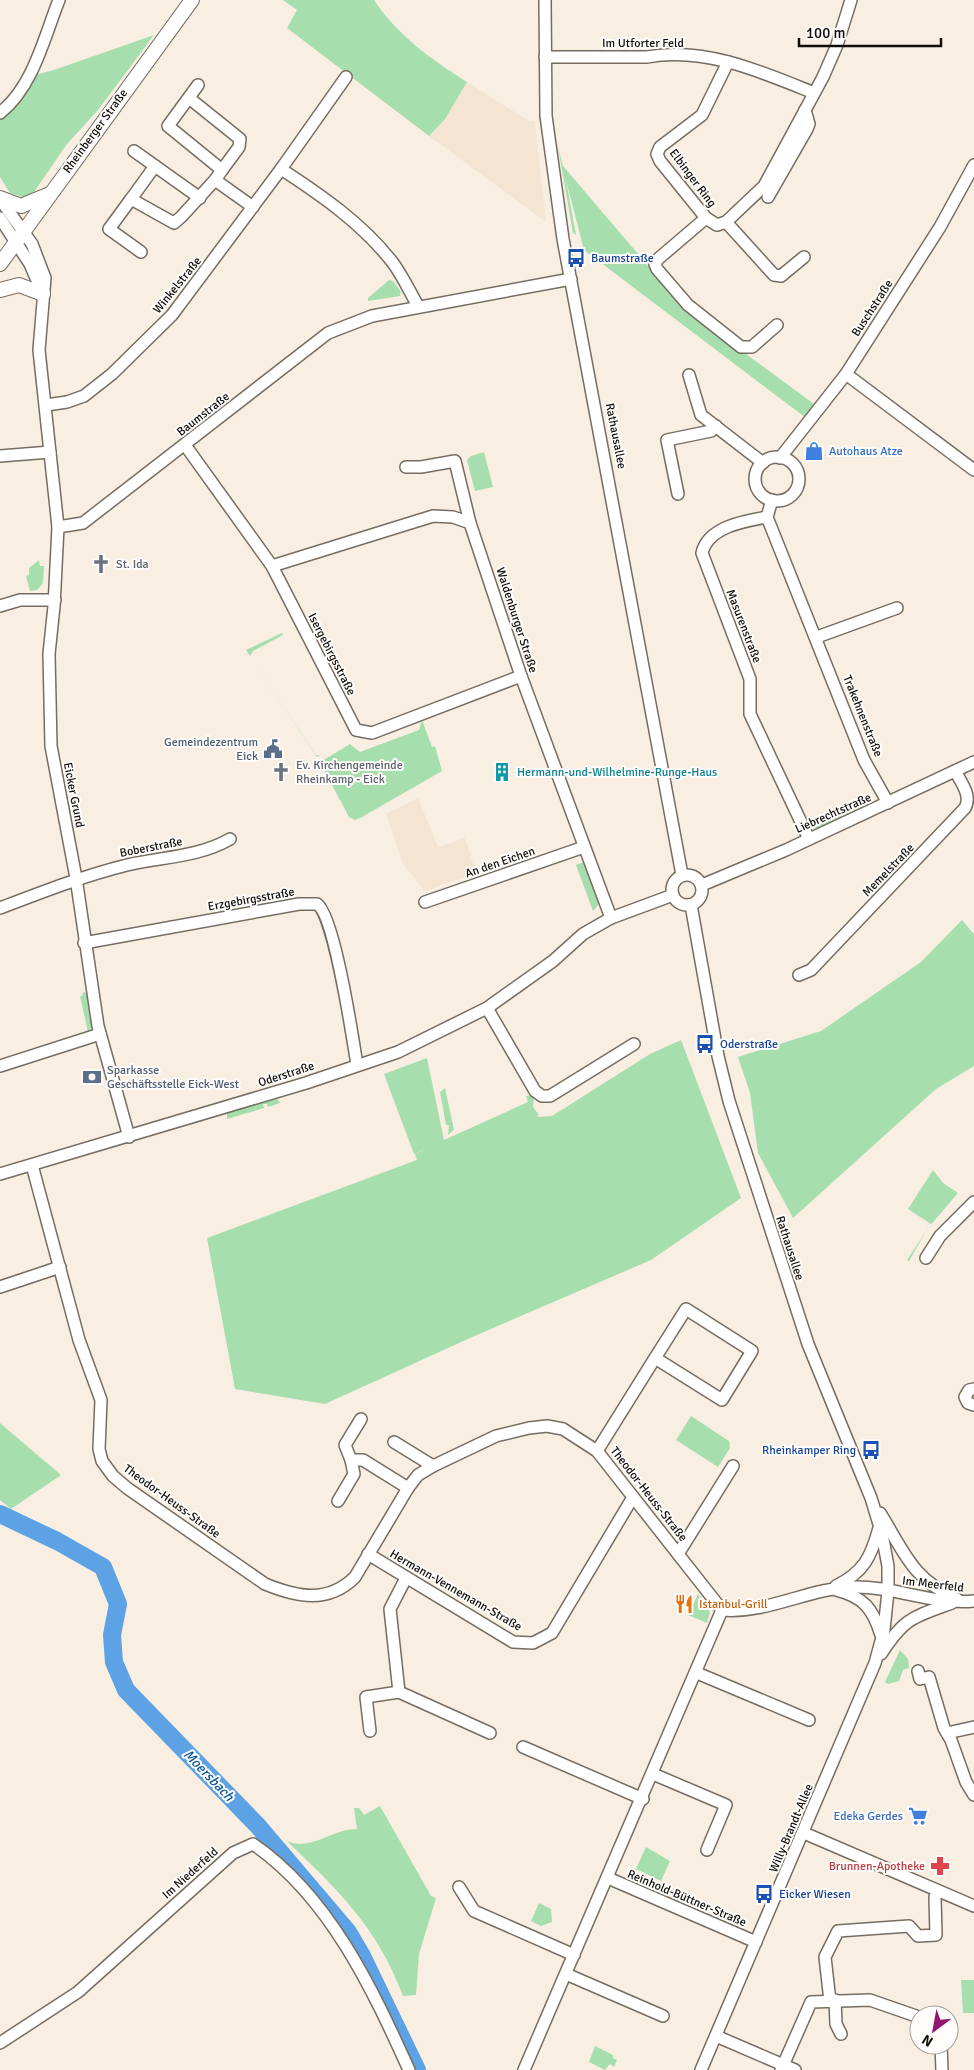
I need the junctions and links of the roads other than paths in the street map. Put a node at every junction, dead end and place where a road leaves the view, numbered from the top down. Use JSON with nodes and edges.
{"nodes":[{"id":1,"x":59,"y":0,"type":"edge"},
{"id":2,"x":192,"y":0,"type":"edge"},
{"id":3,"x":545,"y":0,"type":"edge"},
{"id":4,"x":851,"y":0,"type":"edge"},
{"id":5,"x":545,"y":57,"type":"junction"},
{"id":6,"x":728,"y":62,"type":"junction"},
{"id":7,"x":346,"y":77,"type":"dead end"},
{"id":8,"x":198,"y":85,"type":"dead end"},
{"id":9,"x":814,"y":93,"type":"junction"},
{"id":10,"x":189,"y":98,"type":"junction"},
{"id":11,"x":805,"y":110,"type":"junction"},
{"id":12,"x":0,"y":113,"type":"edge"},
{"id":13,"x":134,"y":151,"type":"dead end"},
{"id":14,"x":155,"y":166,"type":"junction"},
{"id":15,"x":281,"y":169,"type":"junction"},
{"id":16,"x":222,"y":170,"type":"junction"},
{"id":17,"x":973,"y":171,"type":"edge"},
{"id":18,"x":214,"y":180,"type":"junction"},
{"id":19,"x":50,"y":194,"type":"junction"},
{"id":20,"x":768,"y":197,"type":"dead end"},
{"id":21,"x":200,"y":198,"type":"junction"},
{"id":22,"x":0,"y":199,"type":"edge"},
{"id":23,"x":131,"y":199,"type":"junction"},
{"id":24,"x":254,"y":207,"type":"junction"},
{"id":25,"x":0,"y":218,"type":"edge"},
{"id":26,"x":706,"y":218,"type":"junction"},
{"id":27,"x":726,"y":222,"type":"junction"},
{"id":28,"x":19,"y":237,"type":"junction"},
{"id":29,"x":141,"y":252,"type":"dead end"},
{"id":30,"x":804,"y":257,"type":"dead end"},
{"id":31,"x":0,"y":264,"type":"edge"},
{"id":32,"x":571,"y":279,"type":"junction"},
{"id":33,"x":0,"y":290,"type":"edge"},
{"id":34,"x":42,"y":294,"type":"junction"},
{"id":35,"x":418,"y":306,"type":"junction"},
{"id":36,"x":777,"y":325,"type":"dead end"},
{"id":37,"x":846,"y":374,"type":"junction"},
{"id":38,"x":688,"y":375,"type":"dead end"},
{"id":39,"x":46,"y":405,"type":"junction"},
{"id":40,"x":716,"y":426,"type":"junction"},
{"id":41,"x":186,"y":445,"type":"junction"},
{"id":42,"x":50,"y":452,"type":"junction"},
{"id":43,"x":0,"y":456,"type":"edge"},
{"id":44,"x":780,"y":458,"type":"junction"},
{"id":45,"x":763,"y":463,"type":"junction"},
{"id":46,"x":406,"y":467,"type":"dead end"},
{"id":47,"x":974,"y":470,"type":"edge"},
{"id":48,"x":678,"y":494,"type":"dead end"},
{"id":49,"x":772,"y":500,"type":"junction"},
{"id":50,"x":767,"y":517,"type":"junction"},
{"id":51,"x":470,"y":523,"type":"junction"},
{"id":52,"x":58,"y":527,"type":"junction"},
{"id":53,"x":272,"y":566,"type":"junction"},
{"id":54,"x":55,"y":600,"type":"junction"},
{"id":55,"x":0,"y":606,"type":"edge"},
{"id":56,"x":897,"y":608,"type":"dead end"},
{"id":57,"x":816,"y":637,"type":"junction"},
{"id":58,"x":521,"y":676,"type":"junction"},
{"id":59,"x":974,"y":762,"type":"edge"},
{"id":60,"x":955,"y":771,"type":"junction"},
{"id":61,"x":888,"y":803,"type":"junction"},
{"id":62,"x":230,"y":839,"type":"dead end"},
{"id":63,"x":809,"y":839,"type":"junction"},
{"id":64,"x":584,"y":847,"type":"junction"},
{"id":65,"x":682,"y":875,"type":"junction"},
{"id":66,"x":76,"y":878,"type":"junction"},
{"id":67,"x":702,"y":885,"type":"junction"},
{"id":68,"x":673,"y":895,"type":"junction"},
{"id":69,"x":425,"y":902,"type":"dead end"},
{"id":70,"x":691,"y":905,"type":"junction"},
{"id":71,"x":0,"y":908,"type":"edge"},
{"id":72,"x":611,"y":918,"type":"junction"},
{"id":73,"x":84,"y":943,"type":"junction"},
{"id":74,"x":799,"y":975,"type":"dead end"},
{"id":75,"x":487,"y":1008,"type":"junction"},
{"id":76,"x":100,"y":1034,"type":"junction"},
{"id":77,"x":634,"y":1044,"type":"dead end"},
{"id":78,"x":357,"y":1065,"type":"junction"},
{"id":79,"x":0,"y":1066,"type":"edge"},
{"id":80,"x":129,"y":1137,"type":"junction"},
{"id":81,"x":32,"y":1165,"type":"junction"},
{"id":82,"x":0,"y":1174,"type":"edge"},
{"id":83,"x":974,"y":1202,"type":"edge"},
{"id":84,"x":926,"y":1258,"type":"dead end"},
{"id":85,"x":60,"y":1267,"type":"junction"},
{"id":86,"x":0,"y":1286,"type":"edge"},
{"id":87,"x":655,"y":1358,"type":"junction"},
{"id":88,"x":974,"y":1388,"type":"edge"},
{"id":89,"x":974,"y":1405,"type":"edge"},
{"id":90,"x":361,"y":1419,"type":"dead end"},
{"id":91,"x":394,"y":1442,"type":"dead end"},
{"id":92,"x":597,"y":1451,"type":"junction"},
{"id":93,"x":351,"y":1460,"type":"junction"},
{"id":94,"x":433,"y":1466,"type":"junction"},
{"id":95,"x":733,"y":1466,"type":"dead end"},
{"id":96,"x":408,"y":1488,"type":"junction"},
{"id":97,"x":633,"y":1497,"type":"junction"},
{"id":98,"x":871,"y":1498,"type":"junction"},
{"id":99,"x":338,"y":1500,"type":"dead end"},
{"id":100,"x":880,"y":1526,"type":"junction"},
{"id":101,"x":368,"y":1554,"type":"junction"},
{"id":102,"x":678,"y":1554,"type":"junction"},
{"id":103,"x":406,"y":1578,"type":"junction"},
{"id":104,"x":832,"y":1589,"type":"junction"},
{"id":105,"x":888,"y":1591,"type":"junction"},
{"id":106,"x":964,"y":1602,"type":"edge"},
{"id":107,"x":722,"y":1610,"type":"junction"},
{"id":108,"x":882,"y":1637,"type":"junction"},
{"id":109,"x":875,"y":1663,"type":"junction"},
{"id":110,"x":918,"y":1672,"type":"dead end"},
{"id":111,"x":697,"y":1673,"type":"junction"},
{"id":112,"x":399,"y":1692,"type":"junction"},
{"id":113,"x":809,"y":1720,"type":"dead end"},
{"id":114,"x":974,"y":1727,"type":"edge"},
{"id":115,"x":370,"y":1731,"type":"dead end"},
{"id":116,"x":490,"y":1733,"type":"dead end"},
{"id":117,"x":947,"y":1733,"type":"junction"},
{"id":118,"x":523,"y":1747,"type":"dead end"},
{"id":119,"x":653,"y":1774,"type":"junction"},
{"id":120,"x":974,"y":1795,"type":"edge"},
{"id":121,"x":642,"y":1799,"type":"junction"},
{"id":122,"x":804,"y":1832,"type":"junction"},
{"id":123,"x":707,"y":1850,"type":"dead end"},
{"id":124,"x":608,"y":1878,"type":"junction"},
{"id":125,"x":459,"y":1887,"type":"dead end"},
{"id":126,"x":938,"y":1891,"type":"junction"},
{"id":127,"x":974,"y":1906,"type":"edge"},
{"id":128,"x":756,"y":1942,"type":"junction"},
{"id":129,"x":574,"y":1955,"type":"junction"},
{"id":130,"x":566,"y":1974,"type":"junction"},
{"id":131,"x":833,"y":2000,"type":"junction"},
{"id":132,"x":909,"y":2014,"type":"edge"},
{"id":133,"x":663,"y":2016,"type":"dead end"},
{"id":134,"x":841,"y":2034,"type":"dead end"},
{"id":135,"x":716,"y":2036,"type":"junction"},
{"id":136,"x":0,"y":2043,"type":"edge"},
{"id":137,"x":941,"y":2055,"type":"edge"},
{"id":138,"x":783,"y":2068,"type":"edge"},
{"id":139,"x":409,"y":2070,"type":"edge"},
{"id":140,"x":524,"y":2070,"type":"edge"},
{"id":141,"x":701,"y":2070,"type":"edge"},
{"id":142,"x":795,"y":2070,"type":"edge"},
{"id":143,"x":942,"y":2070,"type":"edge"}],
"edges":[{"from":1,"to":12,"type":"street"},
{"from":2,"to":19,"type":"main road","name":"Rheinberger Straße"},
{"from":3,"to":5,"type":"street","name":"Rathausallee"},
{"from":4,"to":9,"type":"street"},
{"from":5,"to":6,"type":"street","name":"Im Utforter Feld"},
{"from":5,"to":32,"type":"street","name":"Rathausallee"},
{"from":6,"to":9,"type":"street","name":"Im Utforter Feld"},
{"from":6,"to":26,"type":"street","name":"Elbinger Ring"},
{"from":7,"to":15,"type":"street","name":"Winkelstraße"},
{"from":8,"to":10,"type":"street"},
{"from":9,"to":11,"type":"street","name":"Elbinger Ring"},
{"from":10,"to":16,"type":"street"},
{"from":10,"to":16,"type":"street"},
{"from":11,"to":20,"type":"street"},
{"from":11,"to":27,"type":"street","name":"Elbinger Ring"},
{"from":13,"to":14,"type":"street"},
{"from":14,"to":21,"type":"street"},
{"from":14,"to":23,"type":"street"},
{"from":15,"to":24,"type":"street","name":"Winkelstraße"},
{"from":15,"to":35,"type":"street"},
{"from":16,"to":18,"type":"street"},
{"from":17,"to":37,"type":"street","name":"Buschstraße"},
{"from":18,"to":21,"type":"street"},
{"from":18,"to":24,"type":"street"},
{"from":19,"to":22,"type":"main road"},
{"from":19,"to":28,"type":"main road","name":"Rheinberger Straße"},
{"from":21,"to":23,"type":"street"},
{"from":22,"to":28,"type":"street"},
{"from":23,"to":29,"type":"street"},
{"from":24,"to":39,"type":"street","name":"Winkelstraße"},
{"from":25,"to":28,"type":"street"},
{"from":26,"to":27,"type":"street","name":"Elbinger Ring"},
{"from":26,"to":36,"type":"street"},
{"from":27,"to":30,"type":"street"},
{"from":28,"to":31,"type":"main road","name":"Rheinberger Straße"},
{"from":28,"to":34,"type":"street","name":"Eicker Grund"},
{"from":32,"to":35,"type":"street","name":"Baumstraße"},
{"from":32,"to":65,"type":"street","name":"Rathausallee"},
{"from":33,"to":34,"type":"main road"},
{"from":34,"to":39,"type":"street","name":"Eicker Grund"},
{"from":35,"to":41,"type":"street","name":"Baumstraße"},
{"from":37,"to":44,"type":"street","name":"Buschstraße"},
{"from":37,"to":47,"type":"street"},
{"from":38,"to":40,"type":"street"},
{"from":39,"to":42,"type":"street","name":"Eicker Grund"},
{"from":40,"to":45,"type":"street"},
{"from":40,"to":48,"type":"street"},
{"from":41,"to":52,"type":"street","name":"Baumstraße"},
{"from":41,"to":53,"type":"street","name":"Isergebirgsstraße"},
{"from":42,"to":43,"type":"street"},
{"from":42,"to":52,"type":"street","name":"Eicker Grund"},
{"from":44,"to":45,"type":"street"},
{"from":44,"to":49,"type":"street"},
{"from":45,"to":49,"type":"street"},
{"from":46,"to":51,"type":"street","name":"Waldenburger Straße"},
{"from":49,"to":50,"type":"street"},
{"from":50,"to":57,"type":"street","name":"Trakehnenstraße"},
{"from":50,"to":63,"type":"street","name":"Masurenstraße"},
{"from":51,"to":53,"type":"street"},
{"from":51,"to":58,"type":"street","name":"Waldenburger Straße"},
{"from":52,"to":54,"type":"street","name":"Eicker Grund"},
{"from":53,"to":58,"type":"street","name":"Isergebirgsstraße"},
{"from":54,"to":55,"type":"street"},
{"from":54,"to":66,"type":"street","name":"Eicker Grund"},
{"from":56,"to":57,"type":"street"},
{"from":57,"to":61,"type":"street","name":"Trakehnenstraße"},
{"from":58,"to":64,"type":"street","name":"Waldenburger Straße"},
{"from":59,"to":60,"type":"street","name":"Liebrechtstraße"},
{"from":60,"to":61,"type":"street","name":"Liebrechtstraße"},
{"from":60,"to":74,"type":"street","name":"Memelstraße"},
{"from":61,"to":63,"type":"street","name":"Liebrechtstraße"},
{"from":62,"to":66,"type":"street","name":"Boberstraße"},
{"from":63,"to":67,"type":"street","name":"Liebrechtstraße"},
{"from":64,"to":69,"type":"street","name":"An den Eichen"},
{"from":64,"to":72,"type":"street","name":"Waldenburger Straße"},
{"from":65,"to":67,"type":"street"},
{"from":65,"to":68,"type":"street"},
{"from":66,"to":71,"type":"street","name":"Boberstraße"},
{"from":66,"to":73,"type":"street","name":"Eicker Grund"},
{"from":67,"to":70,"type":"street"},
{"from":68,"to":70,"type":"street"},
{"from":68,"to":72,"type":"street","name":"Oderstraße"},
{"from":70,"to":98,"type":"street","name":"Rathausallee"},
{"from":72,"to":75,"type":"street","name":"Oderstraße"},
{"from":73,"to":76,"type":"street","name":"Eicker Grund"},
{"from":73,"to":78,"type":"street","name":"Erzgebirgsstraße"},
{"from":75,"to":77,"type":"street"},
{"from":75,"to":78,"type":"street","name":"Oderstraße"},
{"from":76,"to":79,"type":"street"},
{"from":76,"to":80,"type":"street","name":"Eicker Grund"},
{"from":78,"to":80,"type":"street","name":"Oderstraße"},
{"from":80,"to":81,"type":"street","name":"Oderstraße"},
{"from":81,"to":82,"type":"street","name":"Oderstraße"},
{"from":81,"to":85,"type":"street","name":"Theodor-Heuss-Straße"},
{"from":83,"to":84,"type":"street"},
{"from":85,"to":86,"type":"street"},
{"from":85,"to":101,"type":"street","name":"Theodor-Heuss-Straße"},
{"from":87,"to":87,"type":"street"},
{"from":87,"to":92,"type":"street"},
{"from":88,"to":89,"type":"street"},
{"from":90,"to":93,"type":"street"},
{"from":91,"to":94,"type":"street"},
{"from":92,"to":94,"type":"street","name":"Theodor-Heuss-Straße"},
{"from":92,"to":97,"type":"street","name":"Theodor-Heuss-Straße"},
{"from":93,"to":96,"type":"street"},
{"from":93,"to":99,"type":"street"},
{"from":94,"to":96,"type":"street","name":"Theodor-Heuss-Straße"},
{"from":95,"to":102,"type":"street","name":"Theodor-Heuss-Straße"},
{"from":96,"to":101,"type":"street","name":"Theodor-Heuss-Straße"},
{"from":97,"to":102,"type":"street","name":"Theodor-Heuss-Straße"},
{"from":97,"to":103,"type":"street","name":"Hermann-Vennemann-Straße"},
{"from":98,"to":100,"type":"street","name":"Rathausallee"},
{"from":98,"to":106,"type":"street"},
{"from":100,"to":104,"type":"street"},
{"from":100,"to":105,"type":"street","name":"Rathausallee"},
{"from":101,"to":103,"type":"street","name":"Hermann-Vennemann-Straße"},
{"from":102,"to":107,"type":"street","name":"Theodor-Heuss-Straße"},
{"from":103,"to":112,"type":"street"},
{"from":104,"to":105,"type":"street"},
{"from":104,"to":107,"type":"street"},
{"from":104,"to":108,"type":"street"},
{"from":105,"to":106,"type":"street","name":"Im Meerfeld"},
{"from":105,"to":108,"type":"street","name":"Willy-Brandt-Allee"},
{"from":106,"to":109,"type":"street"},
{"from":107,"to":111,"type":"street","name":"Reinhold-Büttner-Straße"},
{"from":108,"to":109,"type":"street","name":"Willy-Brandt-Allee"},
{"from":109,"to":122,"type":"street","name":"Willy-Brandt-Allee"},
{"from":110,"to":117,"type":"street"},
{"from":111,"to":113,"type":"street"},
{"from":111,"to":119,"type":"street","name":"Reinhold-Büttner-Straße"},
{"from":112,"to":115,"type":"street"},
{"from":112,"to":116,"type":"street"},
{"from":114,"to":117,"type":"street"},
{"from":117,"to":120,"type":"street"},
{"from":118,"to":121,"type":"street"},
{"from":119,"to":121,"type":"street","name":"Reinhold-Büttner-Straße"},
{"from":119,"to":123,"type":"street"},
{"from":121,"to":124,"type":"street","name":"Reinhold-Büttner-Straße"},
{"from":122,"to":126,"type":"street"},
{"from":122,"to":128,"type":"street","name":"Willy-Brandt-Allee"},
{"from":124,"to":128,"type":"street","name":"Reinhold-Büttner-Straße"},
{"from":124,"to":129,"type":"street","name":"Reinhold-Büttner-Straße"},
{"from":125,"to":129,"type":"street"},
{"from":126,"to":127,"type":"street"},
{"from":126,"to":131,"type":"street"},
{"from":128,"to":135,"type":"street","name":"Willy-Brandt-Allee"},
{"from":129,"to":130,"type":"street","name":"Reinhold-Büttner-Straße"},
{"from":130,"to":133,"type":"street"},
{"from":130,"to":140,"type":"street","name":"Reinhold-Büttner-Straße"},
{"from":131,"to":132,"type":"street"},
{"from":131,"to":134,"type":"street"},
{"from":131,"to":138,"type":"street"},
{"from":135,"to":138,"type":"street"},
{"from":135,"to":141,"type":"street","name":"Willy-Brandt-Allee"},
{"from":136,"to":139,"type":"street","name":"Im Niederfeld"},
{"from":137,"to":143,"type":"street"},
{"from":138,"to":142,"type":"street"}]}
